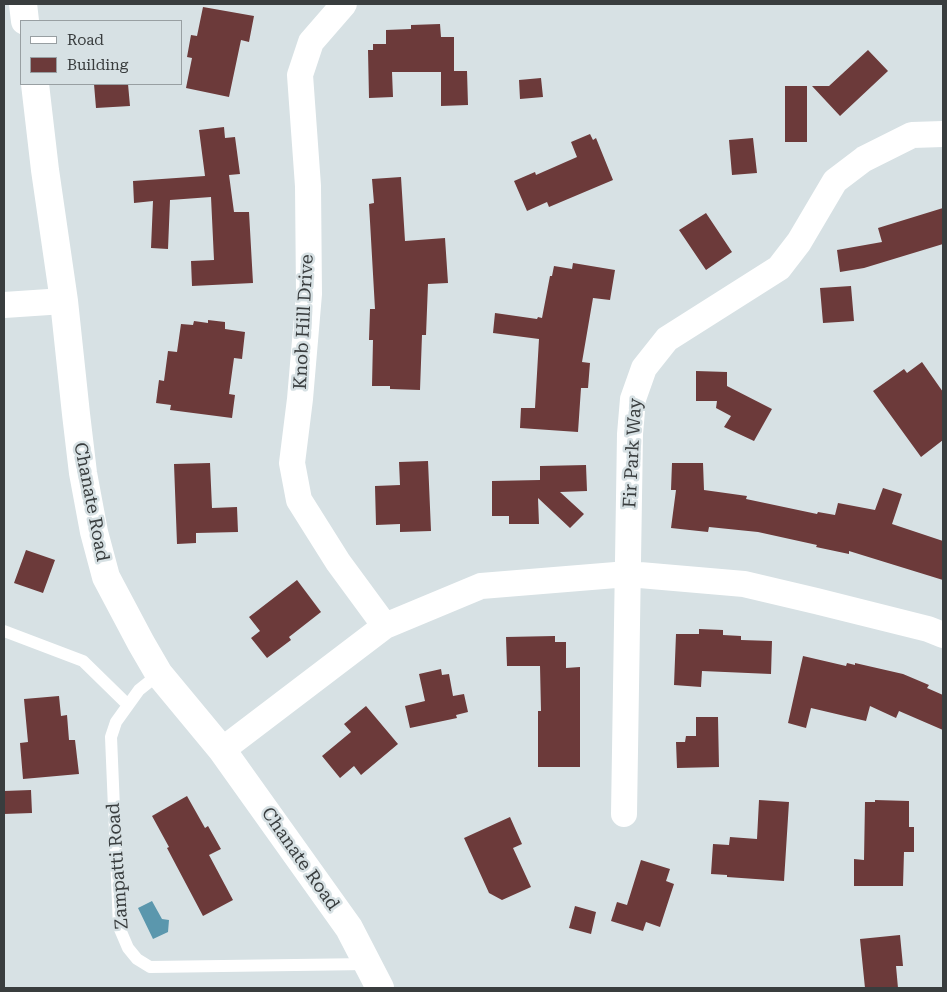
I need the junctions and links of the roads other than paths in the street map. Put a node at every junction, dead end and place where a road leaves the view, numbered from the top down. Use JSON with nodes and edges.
{"nodes":[{"id":1,"x":23,"y":4,"type":"edge"},
{"id":2,"x":344,"y":4,"type":"edge"},
{"id":3,"x":25,"y":20,"type":"edge"},
{"id":4,"x":35,"y":85,"type":"edge"},
{"id":5,"x":943,"y":134,"type":"edge"},
{"id":6,"x":64,"y":301,"type":"junction"},
{"id":7,"x":4,"y":305,"type":"edge"},
{"id":8,"x":628,"y":574,"type":"junction"},
{"id":9,"x":385,"y":626,"type":"junction"},
{"id":10,"x":4,"y":631,"type":"edge"},
{"id":11,"x":943,"y":636,"type":"edge"},
{"id":12,"x":159,"y":674,"type":"junction"},
{"id":13,"x":128,"y":705,"type":"junction"},
{"id":14,"x":222,"y":750,"type":"junction"},
{"id":15,"x":624,"y":814,"type":"dead end"},
{"id":16,"x":368,"y":964,"type":"junction"},
{"id":17,"x":380,"y":988,"type":"edge"}],
"edges":[{"from":1,"to":3,"type":"street"},
{"from":2,"to":9,"type":"street","name":"Knob Hill Drive"},
{"from":4,"to":6,"type":"street","name":"Chanate Road"},
{"from":5,"to":8,"type":"street","name":"Fir Park Way"},
{"from":6,"to":7,"type":"street"},
{"from":6,"to":12,"type":"street","name":"Chanate Road"},
{"from":8,"to":9,"type":"street"},
{"from":8,"to":11,"type":"street"},
{"from":8,"to":15,"type":"street","name":"Fir Park Way"},
{"from":9,"to":14,"type":"street"},
{"from":10,"to":13,"type":"lane"},
{"from":12,"to":13,"type":"lane","name":"Zampatti Road"},
{"from":12,"to":14,"type":"street","name":"Chanate Road"},
{"from":13,"to":16,"type":"lane","name":"Zampatti Road"},
{"from":14,"to":16,"type":"street","name":"Chanate Road"},
{"from":16,"to":17,"type":"street","name":"Chanate Road"}]}
